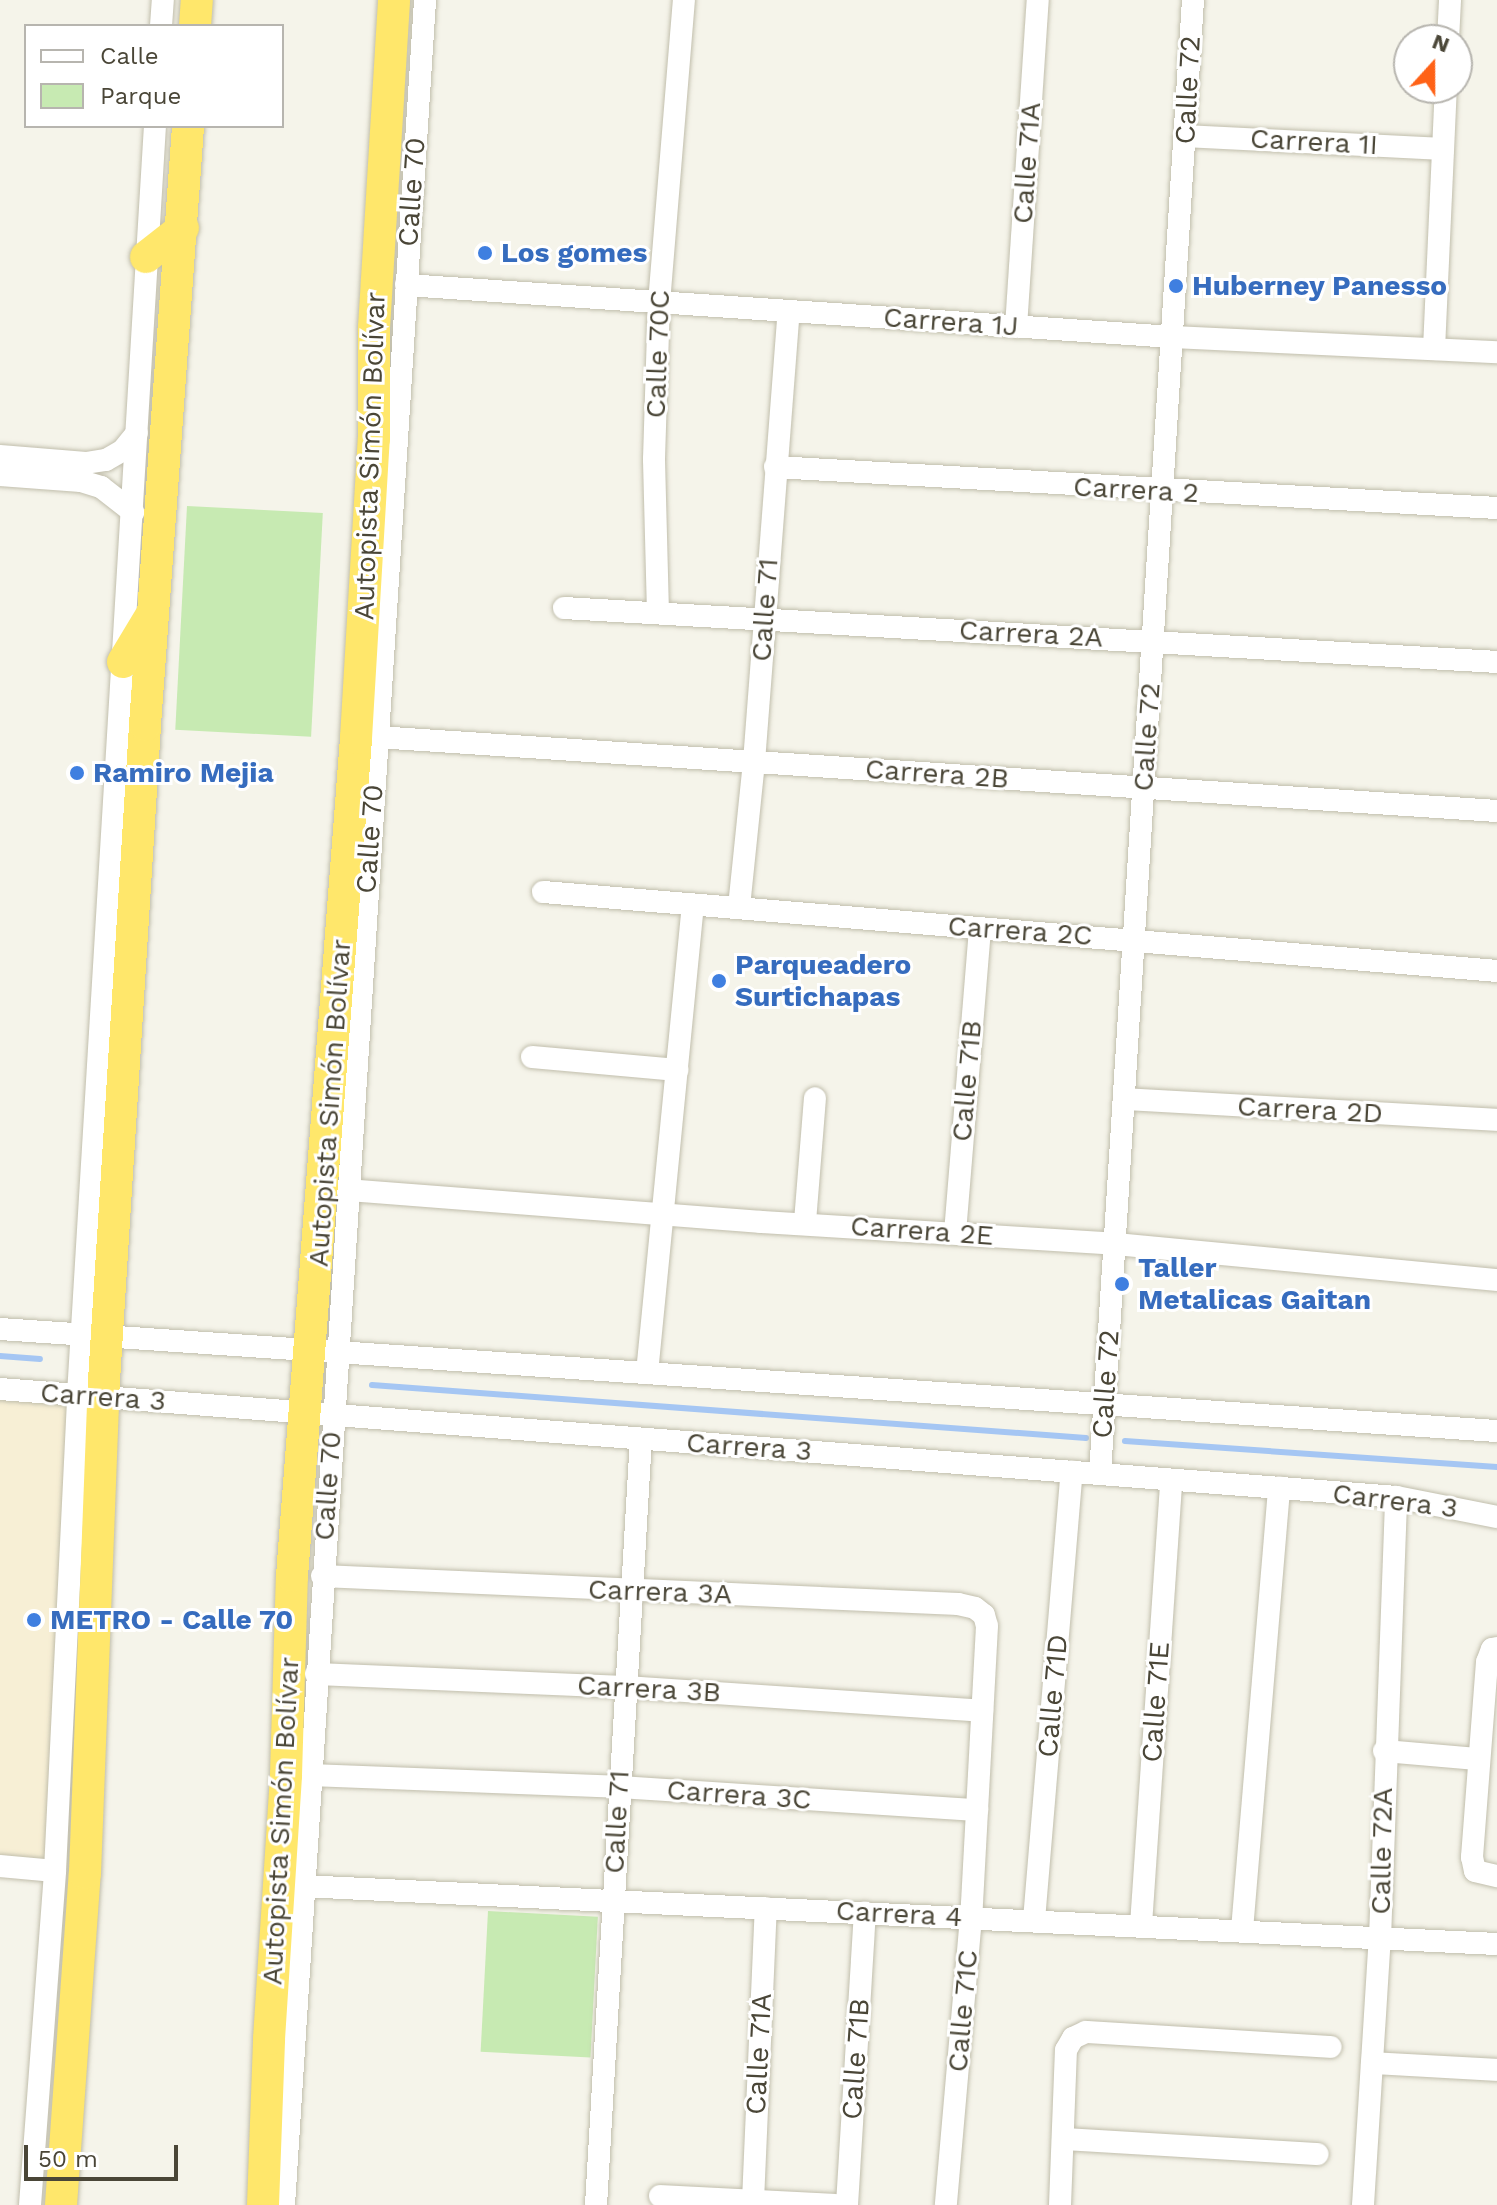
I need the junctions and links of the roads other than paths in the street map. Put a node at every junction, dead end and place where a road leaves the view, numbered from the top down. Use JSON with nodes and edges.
{"nodes":[{"id":1,"x":163,"y":0,"type":"edge"},
{"id":2,"x":197,"y":0,"type":"edge"},
{"id":3,"x":394,"y":0,"type":"edge"},
{"id":4,"x":425,"y":0,"type":"edge"},
{"id":5,"x":684,"y":0,"type":"edge"},
{"id":6,"x":1038,"y":0,"type":"edge"},
{"id":7,"x":1193,"y":0,"type":"edge"},
{"id":8,"x":1450,"y":0,"type":"edge"},
{"id":9,"x":161,"y":24,"type":"edge"},
{"id":10,"x":195,"y":24,"type":"edge"},
{"id":11,"x":1449,"y":24,"type":"edge"},
{"id":12,"x":1445,"y":104,"type":"edge"},
{"id":13,"x":155,"y":128,"type":"edge"},
{"id":14,"x":188,"y":128,"type":"edge"},
{"id":15,"x":1185,"y":136,"type":"junction"},
{"id":16,"x":1443,"y":149,"type":"junction"},
{"id":17,"x":183,"y":228,"type":"junction"},
{"id":18,"x":145,"y":263,"type":"junction"},
{"id":19,"x":406,"y":285,"type":"junction"},
{"id":20,"x":179,"y":294,"type":"junction"},
{"id":21,"x":659,"y":303,"type":"junction"},
{"id":22,"x":789,"y":312,"type":"junction"},
{"id":23,"x":1016,"y":327,"type":"junction"},
{"id":24,"x":374,"y":328,"type":"junction"},
{"id":25,"x":1173,"y":337,"type":"junction"},
{"id":26,"x":1434,"y":349,"type":"junction"},
{"id":27,"x":1497,"y":352,"type":"edge"},
{"id":28,"x":137,"y":433,"type":"junction"},
{"id":29,"x":396,"y":443,"type":"junction"},
{"id":30,"x":0,"y":456,"type":"edge"},
{"id":31,"x":775,"y":467,"type":"junction"},
{"id":32,"x":0,"y":475,"type":"edge"},
{"id":33,"x":1163,"y":492,"type":"junction"},
{"id":34,"x":1497,"y":508,"type":"edge"},
{"id":35,"x":133,"y":512,"type":"junction"},
{"id":36,"x":564,"y":608,"type":"dead end"},
{"id":37,"x":154,"y":611,"type":"junction"},
{"id":38,"x":658,"y":613,"type":"junction"},
{"id":39,"x":765,"y":619,"type":"junction"},
{"id":40,"x":1153,"y":641,"type":"junction"},
{"id":41,"x":1497,"y":662,"type":"edge"},
{"id":42,"x":122,"y":669,"type":"junction"},
{"id":43,"x":145,"y":725,"type":"junction"},
{"id":44,"x":377,"y":737,"type":"junction"},
{"id":45,"x":754,"y":762,"type":"junction"},
{"id":46,"x":1144,"y":787,"type":"junction"},
{"id":47,"x":1497,"y":811,"type":"edge"},
{"id":48,"x":543,"y":892,"type":"dead end"},
{"id":49,"x":693,"y":905,"type":"junction"},
{"id":50,"x":739,"y":907,"type":"junction"},
{"id":51,"x":980,"y":929,"type":"junction"},
{"id":52,"x":1134,"y":938,"type":"junction"},
{"id":53,"x":1497,"y":971,"type":"edge"},
{"id":54,"x":532,"y":1057,"type":"dead end"},
{"id":55,"x":677,"y":1070,"type":"junction"},
{"id":56,"x":815,"y":1098,"type":"dead end"},
{"id":57,"x":1124,"y":1099,"type":"junction"},
{"id":58,"x":1497,"y":1120,"type":"edge"},
{"id":59,"x":347,"y":1190,"type":"junction"},
{"id":60,"x":663,"y":1212,"type":"junction"},
{"id":61,"x":805,"y":1222,"type":"junction"},
{"id":62,"x":955,"y":1233,"type":"junction"},
{"id":63,"x":1116,"y":1244,"type":"junction"},
{"id":64,"x":1497,"y":1280,"type":"edge"},
{"id":65,"x":0,"y":1329,"type":"edge"},
{"id":66,"x":96,"y":1335,"type":"junction"},
{"id":67,"x":324,"y":1351,"type":"junction"},
{"id":68,"x":647,"y":1373,"type":"junction"},
{"id":69,"x":0,"y":1389,"type":"edge"},
{"id":70,"x":91,"y":1396,"type":"junction"},
{"id":71,"x":1104,"y":1404,"type":"junction"},
{"id":72,"x":319,"y":1414,"type":"junction"},
{"id":73,"x":1497,"y":1431,"type":"edge"},
{"id":74,"x":641,"y":1439,"type":"junction"},
{"id":75,"x":1072,"y":1472,"type":"junction"},
{"id":76,"x":1100,"y":1474,"type":"junction"},
{"id":77,"x":1171,"y":1480,"type":"junction"},
{"id":78,"x":1279,"y":1488,"type":"junction"},
{"id":79,"x":1396,"y":1497,"type":"junction"},
{"id":80,"x":1497,"y":1517,"type":"edge"},
{"id":81,"x":322,"y":1576,"type":"junction"},
{"id":82,"x":630,"y":1591,"type":"junction"},
{"id":83,"x":987,"y":1626,"type":"joint"},
{"id":84,"x":1497,"y":1648,"type":"edge"},
{"id":85,"x":316,"y":1674,"type":"junction"},
{"id":86,"x":625,"y":1687,"type":"junction"},
{"id":87,"x":982,"y":1711,"type":"junction"},
{"id":88,"x":1384,"y":1751,"type":"junction"},
{"id":89,"x":1484,"y":1764,"type":"edge"},
{"id":90,"x":308,"y":1775,"type":"junction"},
{"id":91,"x":619,"y":1787,"type":"junction"},
{"id":92,"x":977,"y":1810,"type":"junction"},
{"id":93,"x":0,"y":1866,"type":"edge"},
{"id":94,"x":55,"y":1871,"type":"junction"},
{"id":95,"x":1497,"y":1876,"type":"edge"},
{"id":96,"x":302,"y":1886,"type":"junction"},
{"id":97,"x":613,"y":1901,"type":"junction"},
{"id":98,"x":766,"y":1908,"type":"junction"},
{"id":99,"x":865,"y":1913,"type":"junction"},
{"id":100,"x":971,"y":1917,"type":"junction"},
{"id":101,"x":1034,"y":1920,"type":"junction"},
{"id":102,"x":1141,"y":1925,"type":"junction"},
{"id":103,"x":1242,"y":1930,"type":"junction"},
{"id":104,"x":1380,"y":1938,"type":"junction"},
{"id":105,"x":1497,"y":1944,"type":"edge"},
{"id":106,"x":1331,"y":2047,"type":"dead end"},
{"id":107,"x":1372,"y":2063,"type":"junction"},
{"id":108,"x":1497,"y":2070,"type":"edge"},
{"id":109,"x":1063,"y":2139,"type":"junction"},
{"id":110,"x":1318,"y":2154,"type":"dead end"},
{"id":111,"x":660,"y":2196,"type":"dead end"},
{"id":112,"x":753,"y":2201,"type":"junction"},
{"id":113,"x":30,"y":2205,"type":"edge"},
{"id":114,"x":61,"y":2205,"type":"edge"},
{"id":115,"x":263,"y":2205,"type":"edge"},
{"id":116,"x":284,"y":2205,"type":"edge"},
{"id":117,"x":596,"y":2205,"type":"edge"},
{"id":118,"x":835,"y":2205,"type":"edge"},
{"id":119,"x":847,"y":2205,"type":"edge"},
{"id":120,"x":946,"y":2205,"type":"edge"},
{"id":121,"x":1060,"y":2205,"type":"edge"},
{"id":122,"x":1363,"y":2205,"type":"edge"}],
"edges":[{"from":1,"to":9,"type":"street"},
{"from":2,"to":10,"type":"highway"},
{"from":3,"to":24,"type":"highway","name":"Autopista Simón Bolívar"},
{"from":4,"to":19,"type":"street","name":"Calle 70"},
{"from":5,"to":21,"type":"street","name":"Calle 70C"},
{"from":6,"to":23,"type":"street","name":"Calle 71A"},
{"from":7,"to":15,"type":"street","name":"Calle 72"},
{"from":8,"to":11,"type":"street"},
{"from":12,"to":16,"type":"street"},
{"from":13,"to":18,"type":"street"},
{"from":14,"to":17,"type":"highway"},
{"from":15,"to":16,"type":"street","name":"Carrera 1I"},
{"from":15,"to":25,"type":"street","name":"Calle 72"},
{"from":16,"to":26,"type":"street"},
{"from":17,"to":18,"type":"highway"},
{"from":17,"to":20,"type":"highway"},
{"from":18,"to":20,"type":"highway"},
{"from":18,"to":28,"type":"street"},
{"from":19,"to":21,"type":"street","name":"Carrera 1J"},
{"from":19,"to":29,"type":"street","name":"Calle 70"},
{"from":20,"to":37,"type":"highway"},
{"from":21,"to":22,"type":"street","name":"Carrera 1J"},
{"from":21,"to":38,"type":"street","name":"Calle 70C"},
{"from":22,"to":23,"type":"street","name":"Carrera 1J"},
{"from":22,"to":31,"type":"street","name":"Calle 71"},
{"from":23,"to":25,"type":"street","name":"Carrera 1J"},
{"from":24,"to":29,"type":"highway"},
{"from":24,"to":67,"type":"highway","name":"Autopista Simón Bolívar"},
{"from":25,"to":26,"type":"street","name":"Carrera 1J"},
{"from":25,"to":33,"type":"street","name":"Calle 72"},
{"from":26,"to":27,"type":"street","name":"Carrera 1J"},
{"from":28,"to":30,"type":"street"},
{"from":28,"to":35,"type":"street"},
{"from":29,"to":44,"type":"street","name":"Calle 70"},
{"from":31,"to":33,"type":"street","name":"Carrera 2"},
{"from":31,"to":39,"type":"street","name":"Calle 71"},
{"from":32,"to":35,"type":"street"},
{"from":33,"to":34,"type":"street","name":"Carrera 2"},
{"from":33,"to":40,"type":"street","name":"Calle 72"},
{"from":35,"to":42,"type":"street"},
{"from":36,"to":38,"type":"street","name":"Carrera 2A"},
{"from":37,"to":42,"type":"highway"},
{"from":37,"to":43,"type":"highway"},
{"from":38,"to":39,"type":"street","name":"Carrera 2A"},
{"from":39,"to":40,"type":"street","name":"Carrera 2A"},
{"from":39,"to":45,"type":"street","name":"Calle 71"},
{"from":40,"to":41,"type":"street","name":"Carrera 2A"},
{"from":40,"to":46,"type":"street","name":"Calle 72"},
{"from":42,"to":43,"type":"highway"},
{"from":42,"to":66,"type":"street"},
{"from":43,"to":66,"type":"highway"},
{"from":44,"to":45,"type":"street","name":"Carrera 2B"},
{"from":44,"to":59,"type":"street","name":"Calle 70"},
{"from":45,"to":46,"type":"street","name":"Carrera 2B"},
{"from":45,"to":50,"type":"street","name":"Calle 71"},
{"from":46,"to":47,"type":"street","name":"Carrera 2B"},
{"from":46,"to":52,"type":"street","name":"Calle 72"},
{"from":48,"to":49,"type":"street","name":"Carrera 2C"},
{"from":49,"to":50,"type":"street","name":"Carrera 2C"},
{"from":49,"to":55,"type":"street"},
{"from":50,"to":51,"type":"street","name":"Carrera 2C"},
{"from":51,"to":52,"type":"street","name":"Carrera 2C"},
{"from":51,"to":62,"type":"street","name":"Calle 71B"},
{"from":52,"to":53,"type":"street","name":"Carrera 2C"},
{"from":52,"to":57,"type":"street","name":"Calle 72"},
{"from":54,"to":55,"type":"street"},
{"from":55,"to":60,"type":"street"},
{"from":56,"to":61,"type":"street"},
{"from":57,"to":58,"type":"street","name":"Carrera 2D"},
{"from":57,"to":63,"type":"street","name":"Calle 72"},
{"from":59,"to":60,"type":"street","name":"Carrera 2E"},
{"from":59,"to":67,"type":"street","name":"Calle 70"},
{"from":60,"to":61,"type":"street","name":"Carrera 2E"},
{"from":60,"to":68,"type":"street"},
{"from":61,"to":62,"type":"street","name":"Carrera 2E"},
{"from":62,"to":63,"type":"street","name":"Carrera 2E"},
{"from":63,"to":64,"type":"street","name":"Carrera 2E"},
{"from":63,"to":71,"type":"street","name":"Calle 72"},
{"from":65,"to":66,"type":"street"},
{"from":66,"to":67,"type":"street"},
{"from":66,"to":70,"type":"highway"},
{"from":67,"to":68,"type":"street"},
{"from":67,"to":72,"type":"highway","name":"Autopista Simón Bolívar"},
{"from":68,"to":71,"type":"street"},
{"from":69,"to":70,"type":"street","name":"Carrera 3"},
{"from":70,"to":72,"type":"street","name":"Carrera 3"},
{"from":70,"to":94,"type":"street"},
{"from":70,"to":114,"type":"highway"},
{"from":71,"to":73,"type":"street"},
{"from":71,"to":76,"type":"street","name":"Calle 72"},
{"from":72,"to":74,"type":"street","name":"Carrera 3"},
{"from":72,"to":81,"type":"street","name":"Calle 70"},
{"from":72,"to":115,"type":"highway","name":"Autopista Simón Bolívar"},
{"from":74,"to":75,"type":"street","name":"Carrera 3"},
{"from":74,"to":82,"type":"street","name":"Calle 71"},
{"from":75,"to":76,"type":"street","name":"Carrera 3"},
{"from":75,"to":101,"type":"street","name":"Calle 71D"},
{"from":76,"to":77,"type":"street","name":"Carrera 3"},
{"from":77,"to":78,"type":"street","name":"Carrera 3"},
{"from":77,"to":102,"type":"street","name":"Calle 71E"},
{"from":78,"to":79,"type":"street","name":"Carrera 3"},
{"from":78,"to":103,"type":"street"},
{"from":79,"to":80,"type":"street","name":"Carrera 3"},
{"from":79,"to":88,"type":"street","name":"Calle 72A"},
{"from":81,"to":82,"type":"street","name":"Carrera 3A"},
{"from":81,"to":85,"type":"street","name":"Calle 70"},
{"from":82,"to":83,"type":"street","name":"Carrera 3A"},
{"from":82,"to":86,"type":"street","name":"Calle 71"},
{"from":83,"to":87,"type":"street","name":"Calle 71C"},
{"from":84,"to":89,"type":"street"},
{"from":85,"to":86,"type":"street","name":"Carrera 3B"},
{"from":85,"to":90,"type":"street","name":"Calle 70"},
{"from":86,"to":87,"type":"street","name":"Carrera 3B"},
{"from":86,"to":91,"type":"street","name":"Calle 71"},
{"from":87,"to":92,"type":"street","name":"Calle 71C"},
{"from":88,"to":89,"type":"street"},
{"from":88,"to":104,"type":"street","name":"Calle 72A"},
{"from":89,"to":95,"type":"street"},
{"from":90,"to":91,"type":"street","name":"Carrera 3C"},
{"from":90,"to":96,"type":"street","name":"Calle 70"},
{"from":91,"to":92,"type":"street","name":"Carrera 3C"},
{"from":91,"to":97,"type":"street","name":"Calle 71"},
{"from":92,"to":100,"type":"street","name":"Calle 71C"},
{"from":93,"to":94,"type":"street"},
{"from":94,"to":113,"type":"street"},
{"from":96,"to":97,"type":"street","name":"Carrera 4"},
{"from":96,"to":116,"type":"street","name":"Calle 70"},
{"from":97,"to":98,"type":"street","name":"Carrera 4"},
{"from":97,"to":117,"type":"street","name":"Calle 71"},
{"from":98,"to":99,"type":"street","name":"Carrera 4"},
{"from":98,"to":112,"type":"street","name":"Calle 71A"},
{"from":99,"to":100,"type":"street","name":"Carrera 4"},
{"from":99,"to":119,"type":"street","name":"Calle 71B"},
{"from":100,"to":101,"type":"street","name":"Carrera 4"},
{"from":100,"to":120,"type":"street","name":"Calle 71C"},
{"from":101,"to":102,"type":"street","name":"Carrera 4"},
{"from":102,"to":103,"type":"street","name":"Carrera 4"},
{"from":103,"to":104,"type":"street","name":"Carrera 4"},
{"from":104,"to":105,"type":"street","name":"Carrera 4"},
{"from":104,"to":107,"type":"street","name":"Calle 72A"},
{"from":106,"to":109,"type":"street"},
{"from":107,"to":108,"type":"street"},
{"from":107,"to":122,"type":"street","name":"Calle 72A"},
{"from":109,"to":110,"type":"street"},
{"from":109,"to":121,"type":"street"},
{"from":111,"to":112,"type":"street"},
{"from":112,"to":118,"type":"street"}]}
